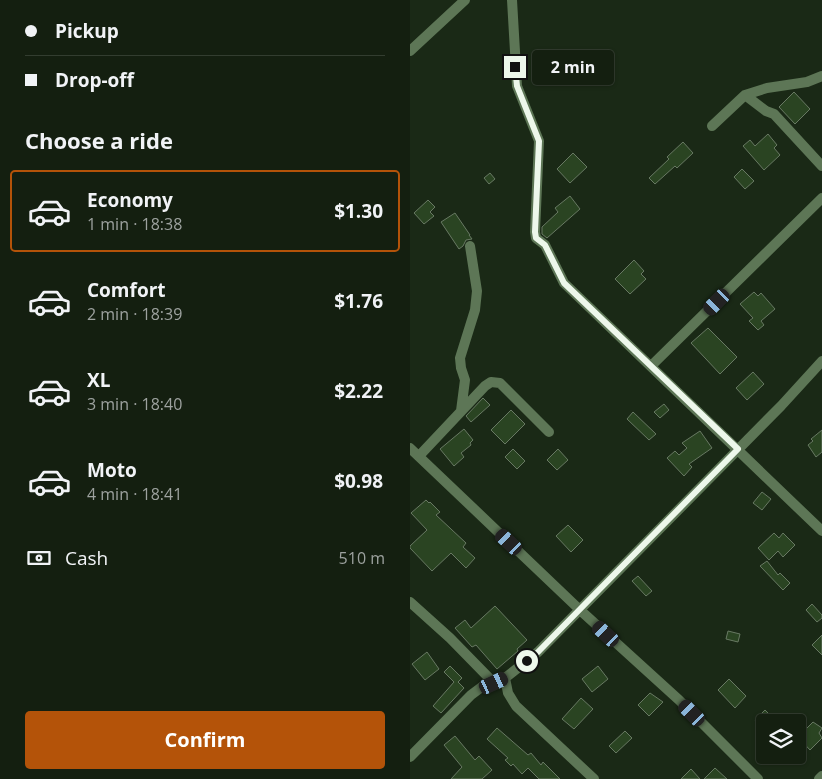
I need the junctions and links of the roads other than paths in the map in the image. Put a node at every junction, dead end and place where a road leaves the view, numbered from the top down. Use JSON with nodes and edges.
{"nodes":[{"id":1,"x":464,"y":0,"type":"edge"},
{"id":2,"x":512,"y":0,"type":"edge"},
{"id":3,"x":410,"y":51,"type":"edge"},
{"id":4,"x":822,"y":76,"type":"edge"},
{"id":5,"x":745,"y":95,"type":"junction"},
{"id":6,"x":712,"y":126,"type":"dead end"},
{"id":7,"x":822,"y":166,"type":"edge"},
{"id":8,"x":822,"y":198,"type":"edge"},
{"id":9,"x":470,"y":246,"type":"dead end"},
{"id":10,"x":822,"y":361,"type":"edge"},
{"id":11,"x":651,"y":366,"type":"junction"},
{"id":12,"x":461,"y":411,"type":"junction"},
{"id":13,"x":549,"y":432,"type":"dead end"},
{"id":14,"x":410,"y":448,"type":"edge"},
{"id":15,"x":738,"y":449,"type":"junction"},
{"id":16,"x":418,"y":456,"type":"junction"},
{"id":17,"x":822,"y":531,"type":"edge"},
{"id":18,"x":410,"y":602,"type":"edge"},
{"id":19,"x":580,"y":610,"type":"junction"},
{"id":20,"x":505,"y":678,"type":"junction"},
{"id":21,"x":494,"y":683,"type":"junction"},
{"id":22,"x":410,"y":757,"type":"edge"},
{"id":23,"x":822,"y":776,"type":"edge"},
{"id":24,"x":594,"y":779,"type":"edge"},
{"id":25,"x":758,"y":779,"type":"edge"},
{"id":26,"x":819,"y":779,"type":"edge"}],
"edges":[{"from":1,"to":3,"type":"street"},
{"from":2,"to":11,"type":"street"},
{"from":4,"to":5,"type":"street"},
{"from":5,"to":6,"type":"street"},
{"from":5,"to":7,"type":"street"},
{"from":8,"to":11,"type":"street"},
{"from":9,"to":12,"type":"street"},
{"from":10,"to":15,"type":"street"},
{"from":11,"to":15,"type":"street"},
{"from":12,"to":13,"type":"street"},
{"from":12,"to":16,"type":"street"},
{"from":14,"to":16,"type":"street"},
{"from":15,"to":17,"type":"street"},
{"from":15,"to":19,"type":"street"},
{"from":16,"to":19,"type":"street"},
{"from":18,"to":21,"type":"street"},
{"from":19,"to":20,"type":"street"},
{"from":19,"to":25,"type":"street"},
{"from":20,"to":21,"type":"street"},
{"from":20,"to":24,"type":"street"},
{"from":21,"to":22,"type":"street"},
{"from":23,"to":26,"type":"street"}]}
